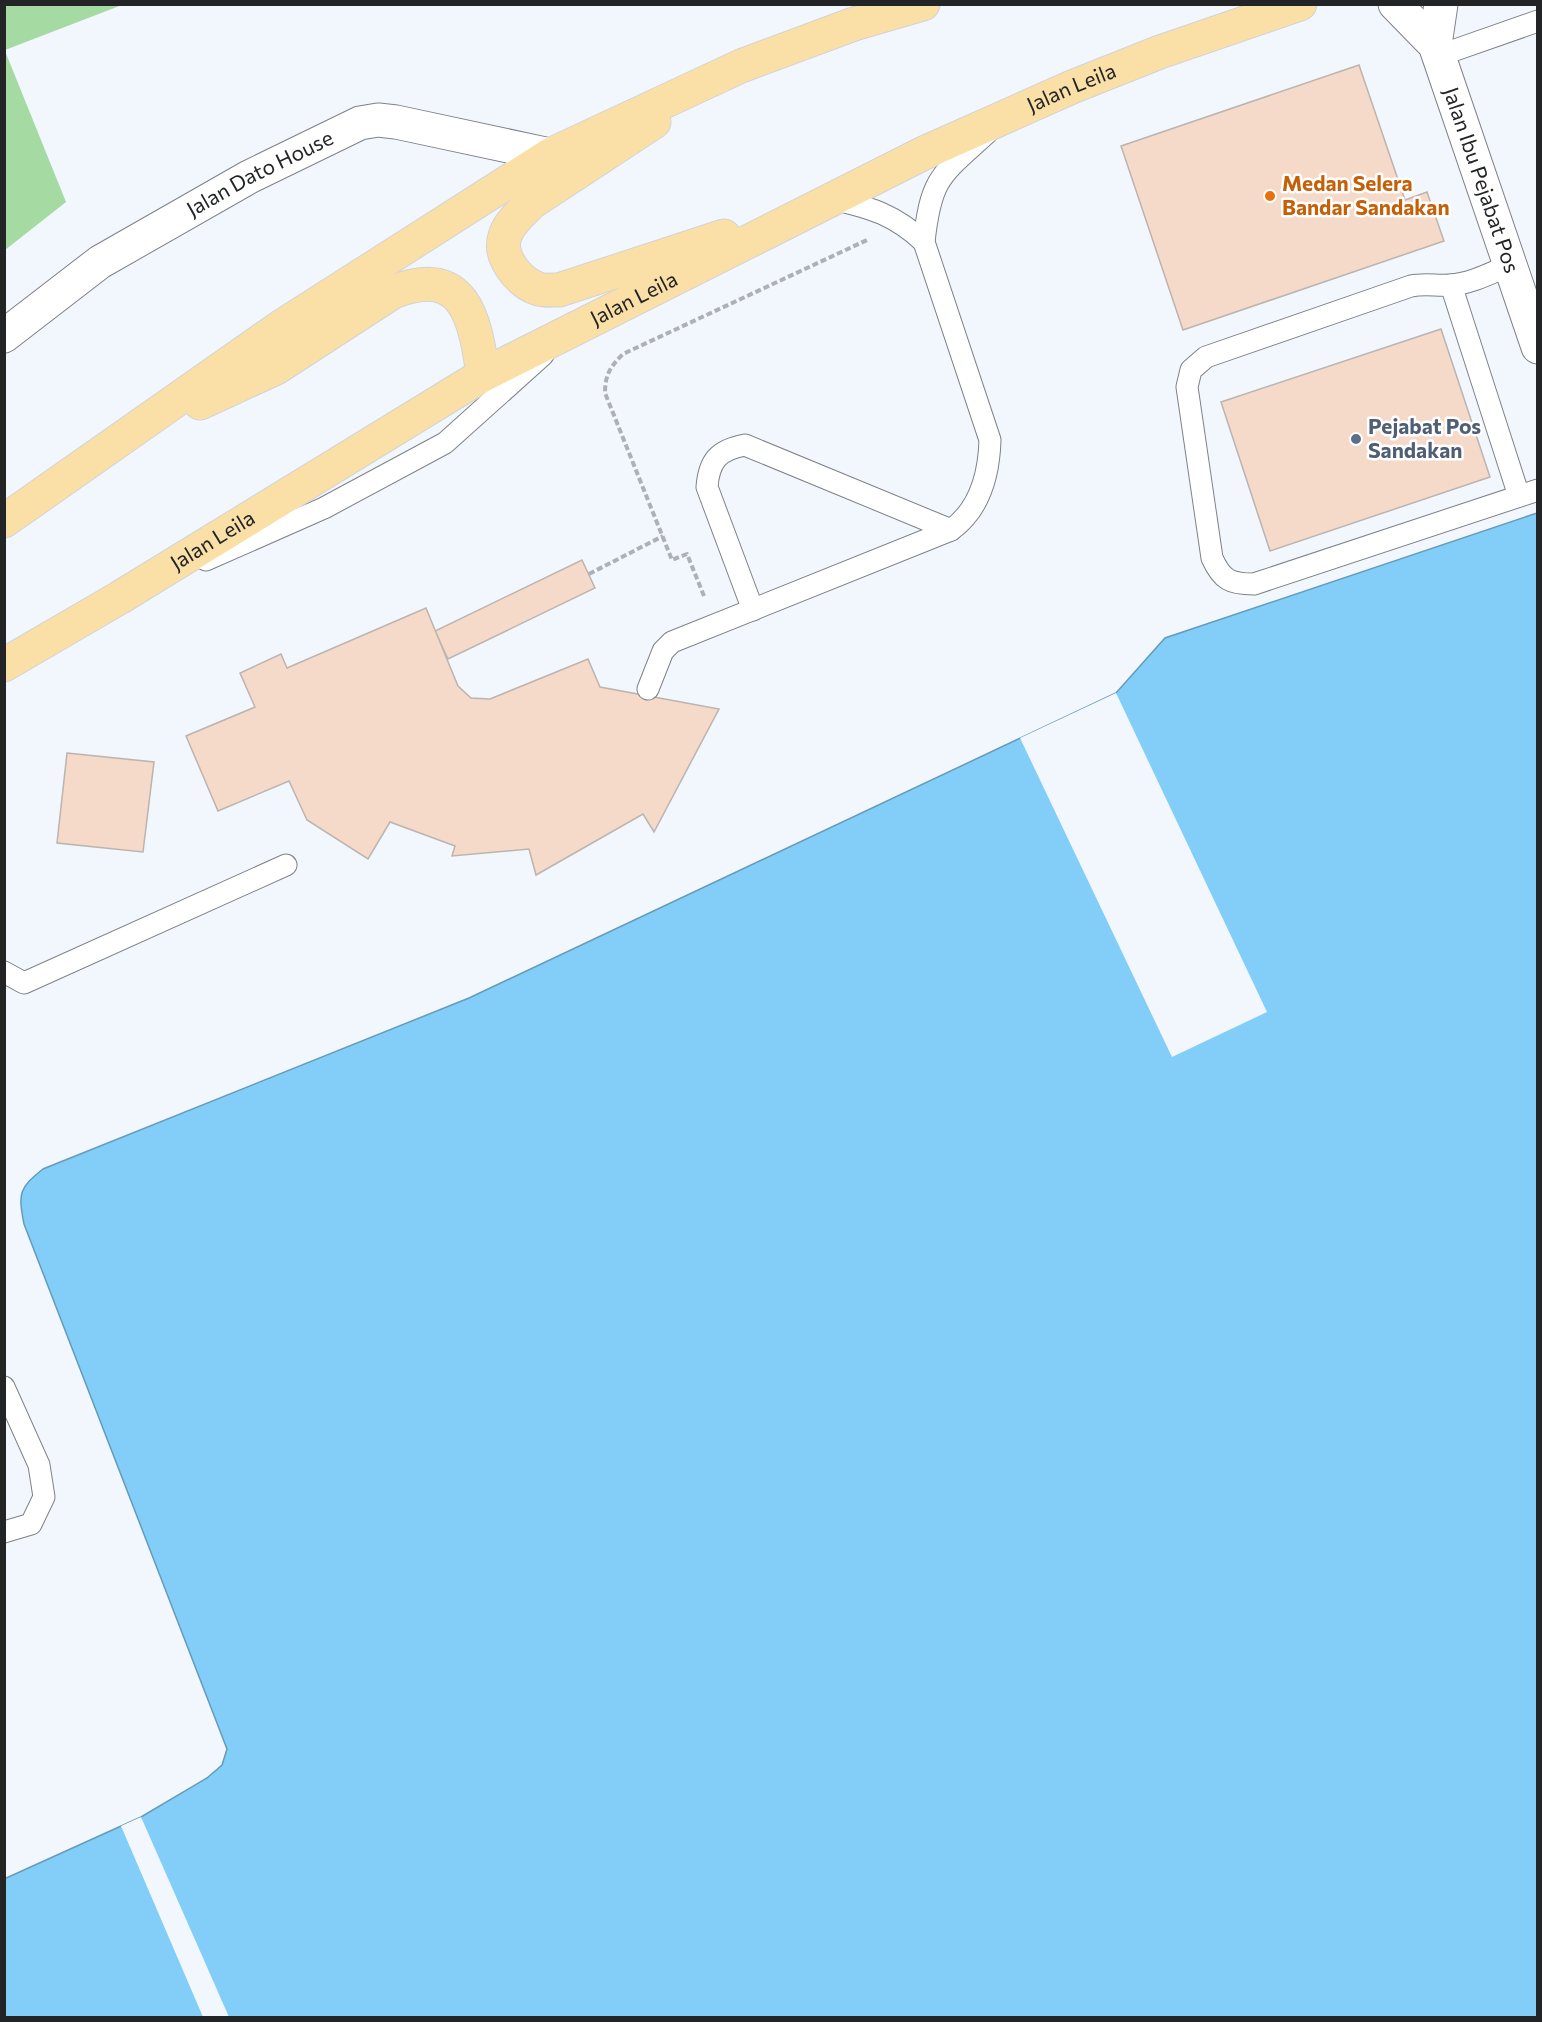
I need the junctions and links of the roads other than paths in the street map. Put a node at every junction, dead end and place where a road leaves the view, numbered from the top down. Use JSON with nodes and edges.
{"nodes":[{"id":1,"x":923,"y":4,"type":"edge"},
{"id":2,"x":1300,"y":4,"type":"edge"},
{"id":3,"x":1395,"y":4,"type":"edge"},
{"id":4,"x":1441,"y":4,"type":"edge"},
{"id":5,"x":1538,"y":21,"type":"edge"},
{"id":6,"x":1436,"y":50,"type":"junction"},
{"id":7,"x":741,"y":66,"type":"junction"},
{"id":8,"x":1006,"y":117,"type":"junction"},
{"id":9,"x":550,"y":155,"type":"junction"},
{"id":10,"x":833,"y":199,"type":"junction"},
{"id":11,"x":790,"y":219,"type":"junction"},
{"id":12,"x":924,"y":242,"type":"junction"},
{"id":13,"x":1510,"y":265,"type":"junction"},
{"id":14,"x":1451,"y":285,"type":"junction"},
{"id":15,"x":570,"y":331,"type":"junction"},
{"id":16,"x":4,"y":336,"type":"edge"},
{"id":17,"x":1538,"y":347,"type":"edge"},
{"id":18,"x":483,"y":375,"type":"junction"},
{"id":19,"x":129,"y":434,"type":"junction"},
{"id":20,"x":1528,"y":493,"type":"edge"},
{"id":21,"x":4,"y":521,"type":"edge"},
{"id":22,"x":951,"y":530,"type":"junction"},
{"id":23,"x":119,"y":598,"type":"junction"},
{"id":24,"x":753,"y":610,"type":"junction"},
{"id":25,"x":4,"y":665,"type":"edge"},
{"id":26,"x":648,"y":689,"type":"dead end"},
{"id":27,"x":286,"y":865,"type":"dead end"},
{"id":28,"x":4,"y":972,"type":"edge"},
{"id":29,"x":4,"y":1387,"type":"edge"},
{"id":30,"x":4,"y":1532,"type":"edge"}],
"edges":[{"from":1,"to":7,"type":"main road"},
{"from":2,"to":8,"type":"main road","name":"Jalan Leila"},
{"from":3,"to":6,"type":"street"},
{"from":4,"to":6,"type":"street"},
{"from":5,"to":6,"type":"lane"},
{"from":6,"to":13,"type":"street","name":"Jalan Ibu Pejabat Pos"},
{"from":7,"to":9,"type":"main road"},
{"from":7,"to":11,"type":"main road"},
{"from":8,"to":10,"type":"main road","name":"Jalan Leila"},
{"from":8,"to":12,"type":"lane"},
{"from":9,"to":16,"type":"street","name":"Jalan Dato House"},
{"from":9,"to":19,"type":"main road"},
{"from":10,"to":11,"type":"main road","name":"Jalan Leila"},
{"from":10,"to":12,"type":"lane"},
{"from":11,"to":15,"type":"main road","name":"Jalan Leila"},
{"from":12,"to":22,"type":"lane"},
{"from":13,"to":14,"type":"lane"},
{"from":13,"to":17,"type":"street","name":"Jalan Ibu Pejabat Pos"},
{"from":14,"to":20,"type":"lane"},
{"from":14,"to":20,"type":"lane"},
{"from":15,"to":18,"type":"main road","name":"Jalan Leila"},
{"from":15,"to":23,"type":"lane"},
{"from":18,"to":19,"type":"main road"},
{"from":18,"to":23,"type":"main road","name":"Jalan Leila"},
{"from":19,"to":21,"type":"main road"},
{"from":22,"to":24,"type":"lane"},
{"from":22,"to":24,"type":"lane"},
{"from":23,"to":25,"type":"main road","name":"Jalan Leila"},
{"from":24,"to":26,"type":"lane"},
{"from":27,"to":28,"type":"lane"},
{"from":29,"to":30,"type":"lane"}]}
